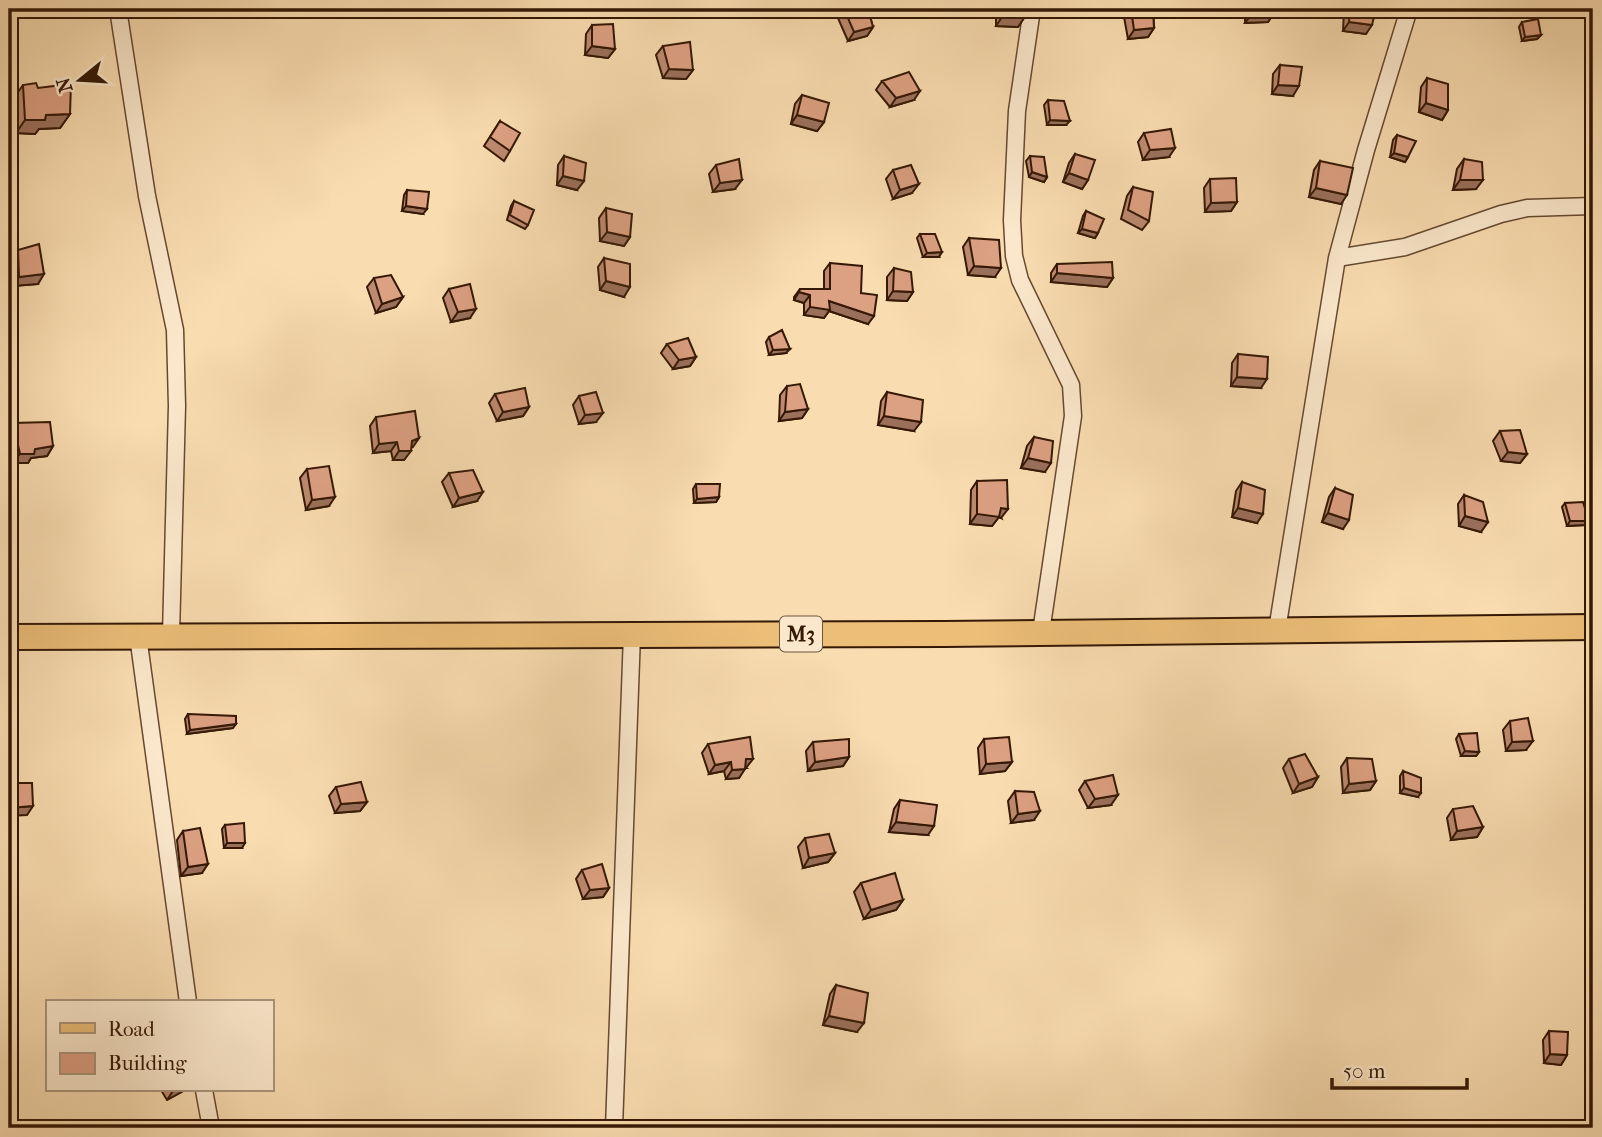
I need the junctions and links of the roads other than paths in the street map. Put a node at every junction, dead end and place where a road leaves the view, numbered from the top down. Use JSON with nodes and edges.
{"nodes":[{"id":1,"x":118,"y":9,"type":"edge"},
{"id":2,"x":1032,"y":9,"type":"edge"},
{"id":3,"x":1409,"y":9,"type":"edge"},
{"id":4,"x":1593,"y":206,"type":"edge"},
{"id":5,"x":1337,"y":258,"type":"junction"},
{"id":6,"x":1593,"y":626,"type":"edge"},
{"id":7,"x":1277,"y":630,"type":"junction"},
{"id":8,"x":1041,"y":632,"type":"junction"},
{"id":9,"x":632,"y":634,"type":"junction"},
{"id":10,"x":171,"y":635,"type":"junction"},
{"id":11,"x":9,"y":636,"type":"edge"},
{"id":12,"x":138,"y":636,"type":"junction"},
{"id":13,"x":188,"y":1000,"type":"edge"},
{"id":14,"x":204,"y":1092,"type":"edge"},
{"id":15,"x":211,"y":1128,"type":"edge"},
{"id":16,"x":614,"y":1128,"type":"edge"}],
"edges":[{"from":1,"to":10,"type":"street"},
{"from":2,"to":8,"type":"street"},
{"from":3,"to":5,"type":"street"},
{"from":4,"to":5,"type":"street"},
{"from":5,"to":7,"type":"street"},
{"from":6,"to":7,"type":"main road","number":"M3"},
{"from":7,"to":8,"type":"main road","number":"M3"},
{"from":8,"to":9,"type":"main road","number":"M3"},
{"from":9,"to":10,"type":"main road","number":"M3"},
{"from":9,"to":16,"type":"street"},
{"from":10,"to":12,"type":"main road","number":"M3"},
{"from":11,"to":12,"type":"main road","number":"M3"},
{"from":12,"to":13,"type":"street"},
{"from":14,"to":15,"type":"street"}]}
